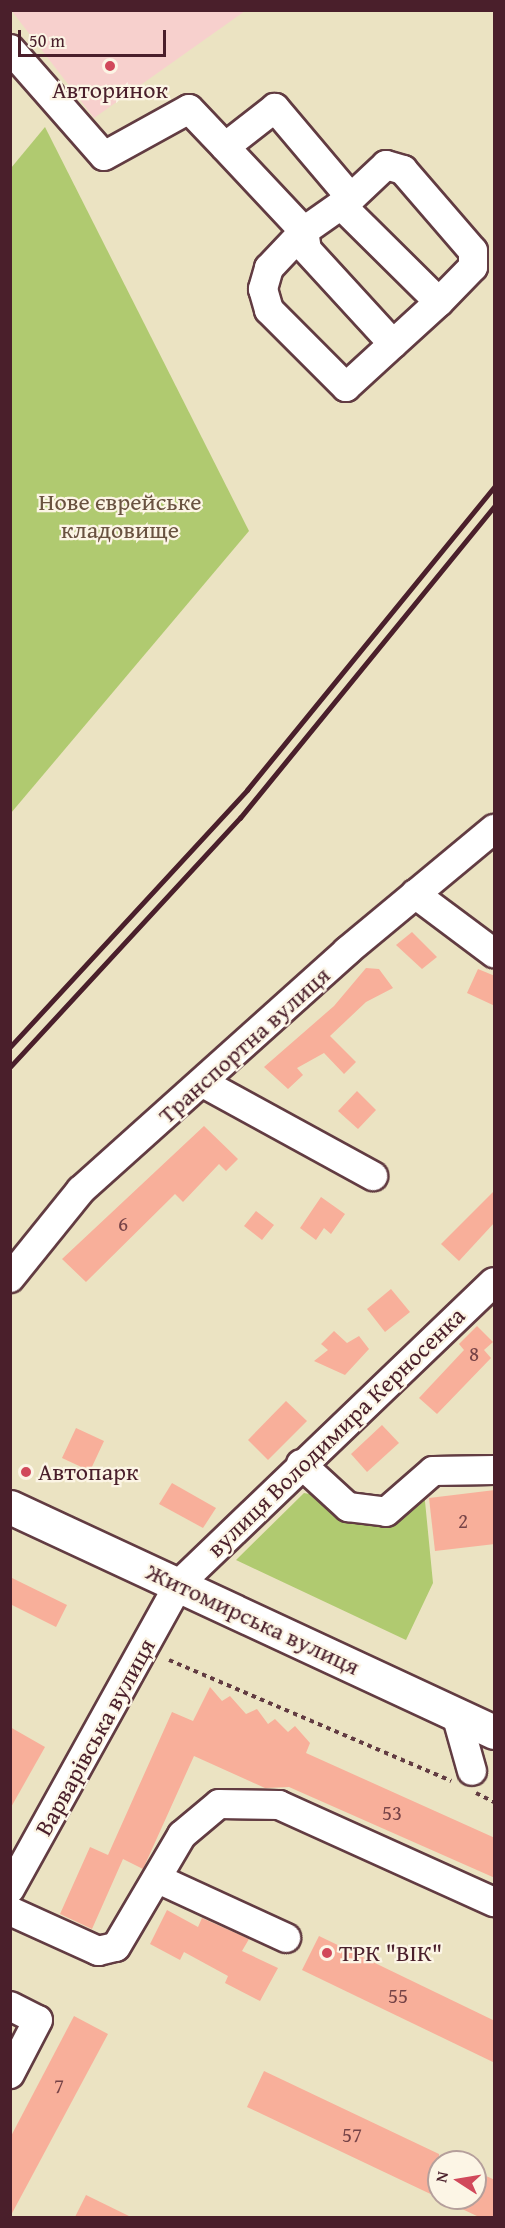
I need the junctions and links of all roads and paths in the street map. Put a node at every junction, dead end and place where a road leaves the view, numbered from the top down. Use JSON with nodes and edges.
{"nodes":[{"id":1,"x":10,"y":49,"type":"edge"},
{"id":2,"x":225,"y":147,"type":"junction"},
{"id":3,"x":346,"y":201,"type":"junction"},
{"id":4,"x":304,"y":231,"type":"junction"},
{"id":5,"x":439,"y":302,"type":"junction"},
{"id":6,"x":393,"y":344,"type":"junction"},
{"id":7,"x":495,"y":829,"type":"edge"},
{"id":8,"x":415,"y":894,"type":"junction"},
{"id":9,"x":495,"y":953,"type":"edge"},
{"id":10,"x":203,"y":1083,"type":"junction"},
{"id":11,"x":373,"y":1176,"type":"dead end"},
{"id":12,"x":10,"y":1278,"type":"edge"},
{"id":13,"x":495,"y":1282,"type":"edge"},
{"id":14,"x":301,"y":1464,"type":"junction"},
{"id":15,"x":495,"y":1470,"type":"edge"},
{"id":16,"x":10,"y":1507,"type":"edge"},
{"id":17,"x":178,"y":1584,"type":"junction"},
{"id":18,"x":169,"y":1660,"type":"dead end"},
{"id":19,"x":456,"y":1714,"type":"junction"},
{"id":20,"x":495,"y":1731,"type":"edge"},
{"id":21,"x":464,"y":1780,"type":"junction"},
{"id":22,"x":495,"y":1802,"type":"edge"},
{"id":23,"x":158,"y":1879,"type":"junction"},
{"id":24,"x":10,"y":1889,"type":"edge"},
{"id":25,"x":495,"y":1902,"type":"edge"},
{"id":26,"x":10,"y":1911,"type":"edge"},
{"id":27,"x":286,"y":1938,"type":"dead end"},
{"id":28,"x":10,"y":2006,"type":"edge"},
{"id":29,"x":10,"y":2074,"type":"edge"}],
"edges":[{"from":1,"to":2,"type":"street"},
{"from":2,"to":3,"type":"street"},
{"from":2,"to":4,"type":"street"},
{"from":3,"to":4,"type":"street"},
{"from":3,"to":5,"type":"street"},
{"from":3,"to":5,"type":"street"},
{"from":4,"to":6,"type":"street"},
{"from":4,"to":6,"type":"street"},
{"from":5,"to":6,"type":"street"},
{"from":7,"to":8,"type":"street","name":"Транспортна вулиця"},
{"from":8,"to":9,"type":"street"},
{"from":8,"to":10,"type":"street","name":"Транспортна вулиця"},
{"from":10,"to":11,"type":"street"},
{"from":10,"to":12,"type":"street","name":"Транспортна вулиця"},
{"from":13,"to":14,"type":"street","name":"вулиця Володимира Керносенка"},
{"from":14,"to":15,"type":"street"},
{"from":14,"to":17,"type":"street","name":"вулиця Володимира Керносенка"},
{"from":16,"to":17,"type":"main road","name":"Житомирська вулиця"},
{"from":17,"to":19,"type":"main road","name":"Житомирська вулиця"},
{"from":17,"to":24,"type":"street","name":"Варварівська вулиця"},
{"from":18,"to":21,"type":"path"},
{"from":19,"to":20,"type":"main road","name":"Житомирська вулиця"},
{"from":19,"to":21,"type":"street"},
{"from":21,"to":22,"type":"path"},
{"from":23,"to":25,"type":"street"},
{"from":23,"to":26,"type":"street"},
{"from":23,"to":27,"type":"street"},
{"from":28,"to":29,"type":"street"}]}
